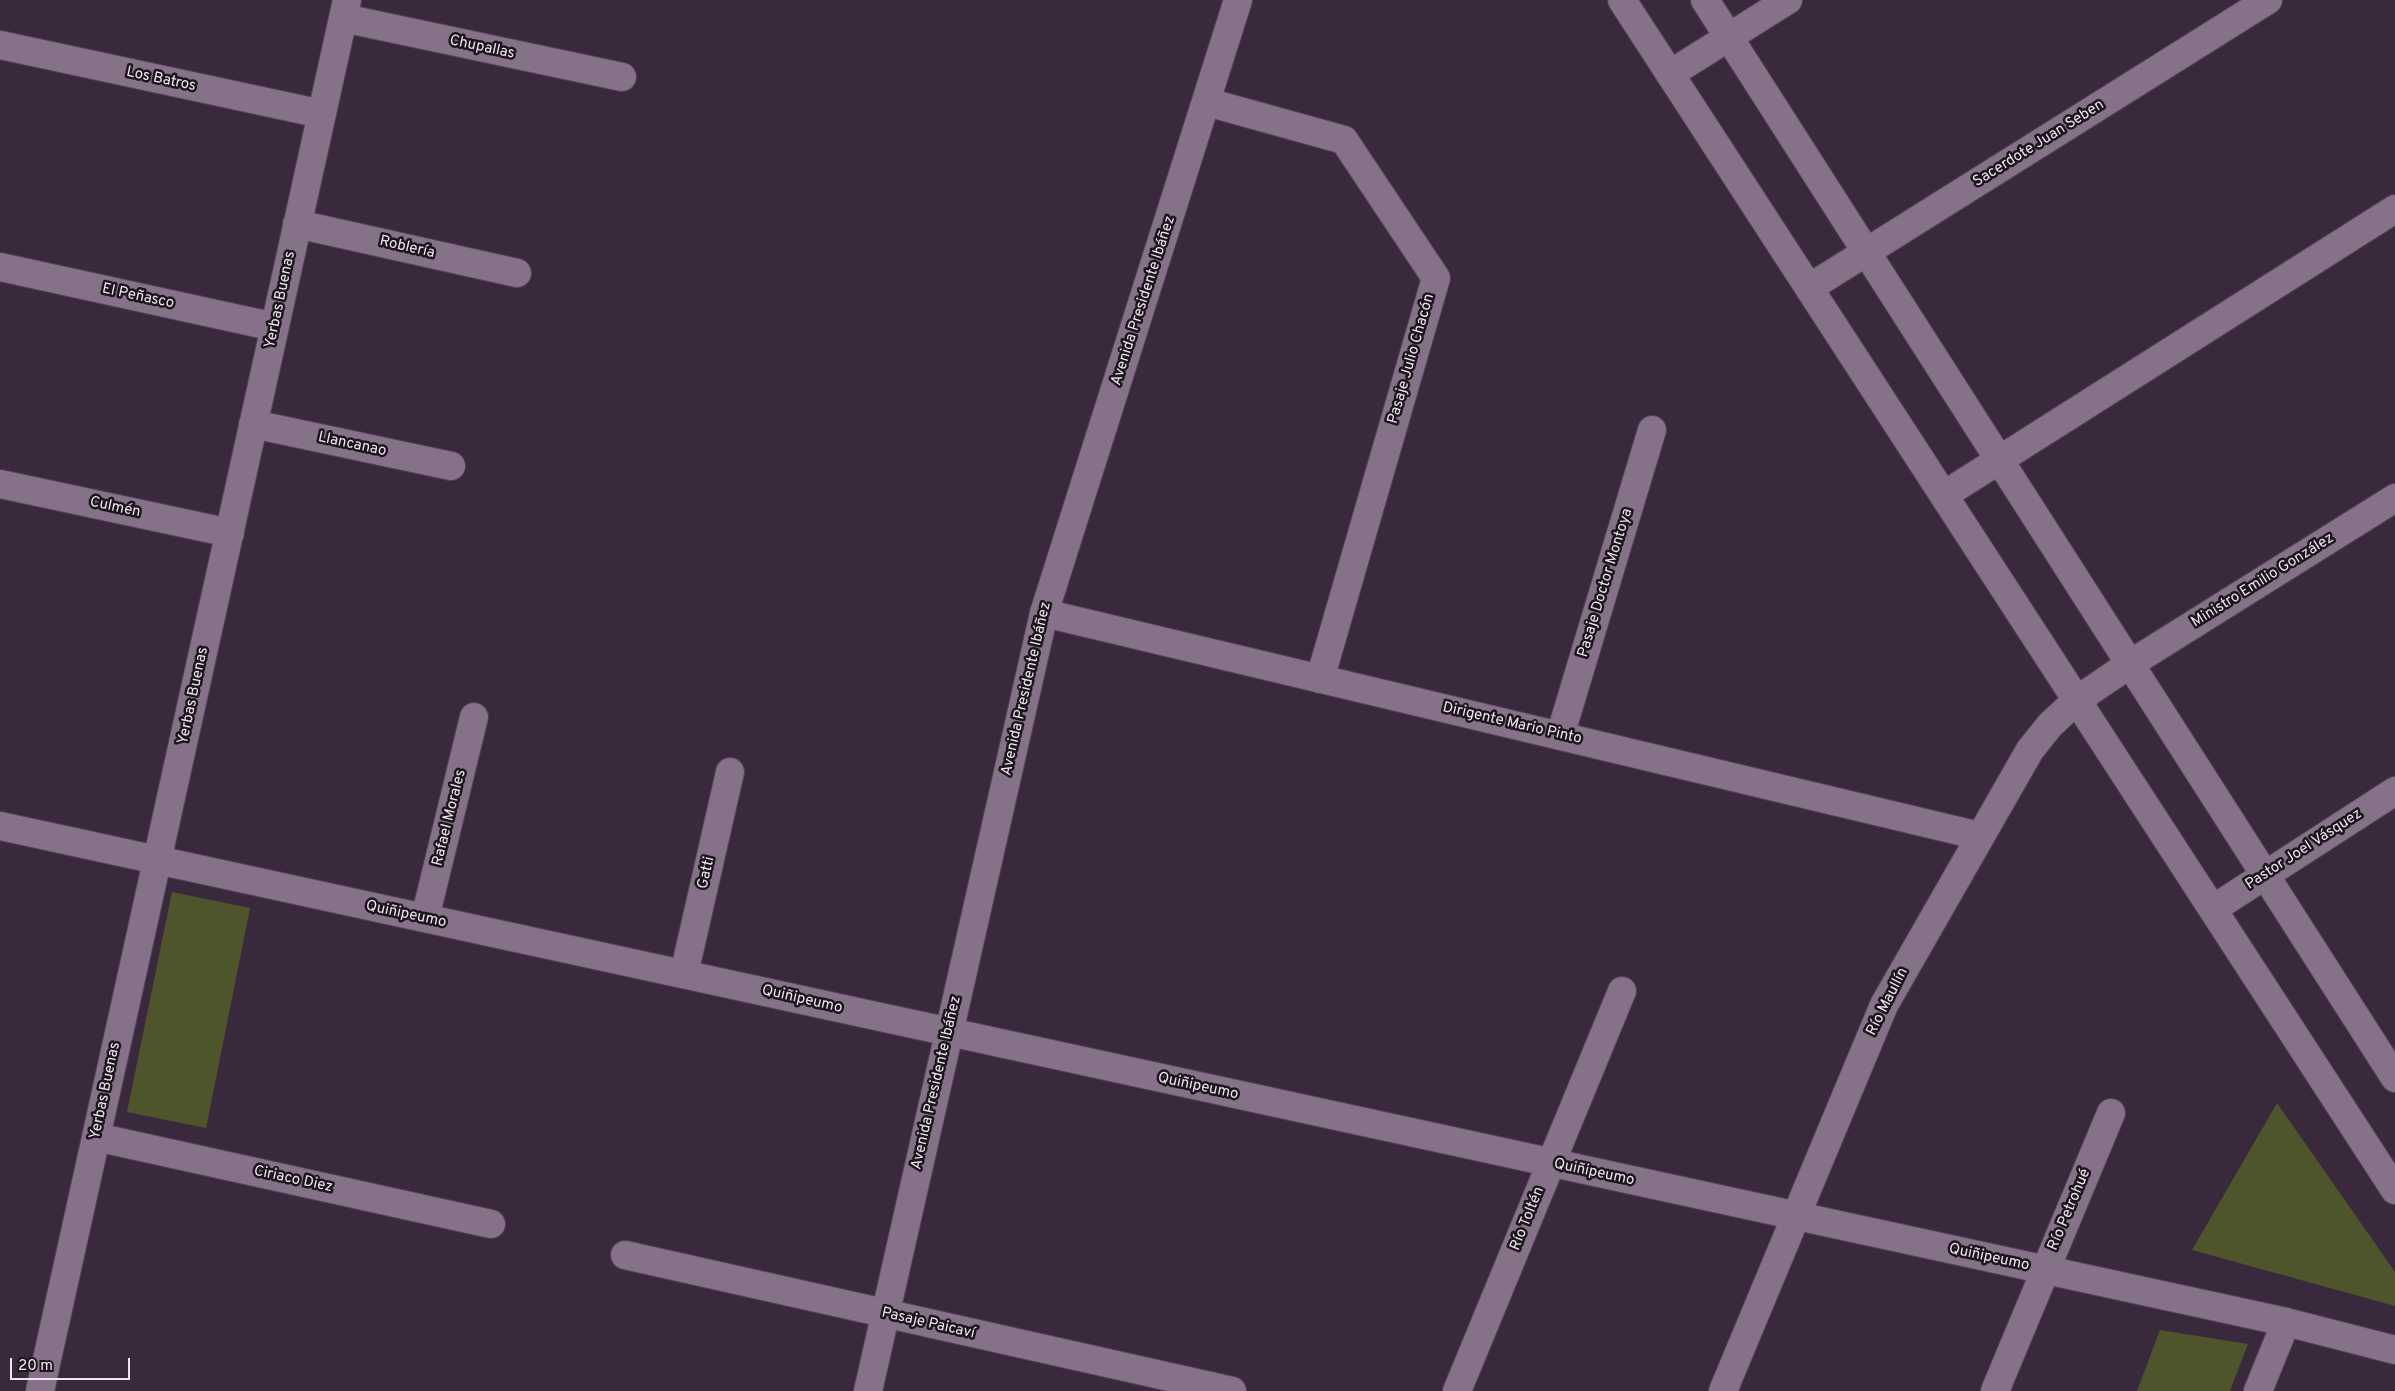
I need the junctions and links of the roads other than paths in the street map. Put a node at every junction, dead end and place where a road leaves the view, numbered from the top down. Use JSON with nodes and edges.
{"nodes":[{"id":1,"x":1238,"y":0,"type":"edge"},
{"id":2,"x":1622,"y":0,"type":"edge"},
{"id":3,"x":1705,"y":0,"type":"edge"},
{"id":4,"x":1788,"y":0,"type":"edge"},
{"id":5,"x":2268,"y":0,"type":"edge"},
{"id":6,"x":345,"y":9,"type":"edge"},
{"id":7,"x":1729,"y":37,"type":"junction"},
{"id":8,"x":0,"y":45,"type":"edge"},
{"id":9,"x":1670,"y":74,"type":"junction"},
{"id":10,"x":622,"y":77,"type":"dead end"},
{"id":11,"x":1207,"y":102,"type":"junction"},
{"id":12,"x":322,"y":114,"type":"junction"},
{"id":13,"x":2395,"y":208,"type":"edge"},
{"id":14,"x":297,"y":224,"type":"junction"},
{"id":15,"x":1866,"y":252,"type":"junction"},
{"id":16,"x":0,"y":267,"type":"edge"},
{"id":17,"x":517,"y":273,"type":"dead end"},
{"id":18,"x":1810,"y":288,"type":"junction"},
{"id":19,"x":275,"y":327,"type":"junction"},
{"id":20,"x":253,"y":424,"type":"junction"},
{"id":21,"x":1652,"y":430,"type":"dead end"},
{"id":22,"x":2000,"y":461,"type":"junction"},
{"id":23,"x":451,"y":466,"type":"dead end"},
{"id":24,"x":0,"y":484,"type":"edge"},
{"id":25,"x":1944,"y":495,"type":"junction"},
{"id":26,"x":2395,"y":498,"type":"edge"},
{"id":27,"x":230,"y":533,"type":"junction"},
{"id":28,"x":1044,"y":613,"type":"junction"},
{"id":29,"x":2130,"y":664,"type":"junction"},
{"id":30,"x":1320,"y":678,"type":"junction"},
{"id":31,"x":2077,"y":700,"type":"junction"},
{"id":32,"x":474,"y":717,"type":"dead end"},
{"id":33,"x":1560,"y":736,"type":"junction"},
{"id":34,"x":730,"y":772,"type":"dead end"},
{"id":35,"x":2395,"y":791,"type":"edge"},
{"id":36,"x":0,"y":826,"type":"edge"},
{"id":37,"x":1980,"y":836,"type":"junction"},
{"id":38,"x":157,"y":861,"type":"junction"},
{"id":39,"x":2265,"y":874,"type":"junction"},
{"id":40,"x":2213,"y":909,"type":"junction"},
{"id":41,"x":425,"y":918,"type":"junction"},
{"id":42,"x":684,"y":974,"type":"junction"},
{"id":43,"x":1622,"y":991,"type":"dead end"},
{"id":44,"x":948,"y":1033,"type":"junction"},
{"id":45,"x":2395,"y":1078,"type":"edge"},
{"id":46,"x":2111,"y":1113,"type":"dead end"},
{"id":47,"x":96,"y":1136,"type":"junction"},
{"id":48,"x":1550,"y":1163,"type":"junction"},
{"id":49,"x":2395,"y":1190,"type":"edge"},
{"id":50,"x":1795,"y":1216,"type":"junction"},
{"id":51,"x":491,"y":1224,"type":"dead end"},
{"id":52,"x":625,"y":1255,"type":"dead end"},
{"id":53,"x":2044,"y":1270,"type":"junction"},
{"id":54,"x":885,"y":1314,"type":"junction"},
{"id":55,"x":2286,"y":1322,"type":"junction"},
{"id":56,"x":2395,"y":1350,"type":"edge"},
{"id":57,"x":40,"y":1391,"type":"edge"},
{"id":58,"x":868,"y":1391,"type":"edge"},
{"id":59,"x":1232,"y":1391,"type":"edge"},
{"id":60,"x":1457,"y":1391,"type":"edge"},
{"id":61,"x":1723,"y":1391,"type":"edge"},
{"id":62,"x":1995,"y":1391,"type":"edge"},
{"id":63,"x":2258,"y":1391,"type":"edge"}],
"edges":[{"from":1,"to":11,"type":"street","name":"Avenida Presidente Ibáñez"},
{"from":2,"to":9,"type":"street"},
{"from":3,"to":7,"type":"street"},
{"from":4,"to":7,"type":"street"},
{"from":5,"to":15,"type":"street","name":"Sacerdote Juan Seben"},
{"from":6,"to":10,"type":"street","name":"Chupallas"},
{"from":6,"to":12,"type":"street","name":"Yerbas Buenas"},
{"from":7,"to":9,"type":"street"},
{"from":7,"to":15,"type":"street"},
{"from":8,"to":12,"type":"street","name":"Los Batros"},
{"from":9,"to":18,"type":"street"},
{"from":11,"to":28,"type":"street","name":"Avenida Presidente Ibáñez"},
{"from":11,"to":30,"type":"street","name":"Pasaje Julio Chacón"},
{"from":12,"to":14,"type":"street","name":"Yerbas Buenas"},
{"from":13,"to":22,"type":"street"},
{"from":14,"to":17,"type":"street","name":"Roblería"},
{"from":14,"to":19,"type":"street","name":"Yerbas Buenas"},
{"from":15,"to":18,"type":"street","name":"Sacerdote Juan Seben"},
{"from":15,"to":22,"type":"street"},
{"from":16,"to":19,"type":"street","name":"El Peñasco"},
{"from":18,"to":25,"type":"street"},
{"from":19,"to":20,"type":"street","name":"Yerbas Buenas"},
{"from":20,"to":23,"type":"street","name":"Llancanao"},
{"from":20,"to":27,"type":"street","name":"Yerbas Buenas"},
{"from":21,"to":33,"type":"street","name":"Pasaje Doctor Montoya"},
{"from":22,"to":25,"type":"street"},
{"from":22,"to":29,"type":"street"},
{"from":24,"to":27,"type":"street","name":"Culmén"},
{"from":25,"to":31,"type":"street"},
{"from":26,"to":29,"type":"street","name":"Ministro Emilio González"},
{"from":27,"to":38,"type":"street","name":"Yerbas Buenas"},
{"from":28,"to":30,"type":"street","name":"Dirigente Mario Pinto"},
{"from":28,"to":44,"type":"street","name":"Avenida Presidente Ibáñez"},
{"from":29,"to":31,"type":"street","name":"Río Maullín"},
{"from":29,"to":39,"type":"street"},
{"from":30,"to":33,"type":"street","name":"Dirigente Mario Pinto"},
{"from":31,"to":37,"type":"street","name":"Río Maullín"},
{"from":31,"to":40,"type":"street"},
{"from":32,"to":41,"type":"street","name":"Rafael Morales"},
{"from":33,"to":37,"type":"street","name":"Dirigente Mario Pinto"},
{"from":34,"to":42,"type":"street","name":"Gatti"},
{"from":35,"to":39,"type":"street","name":"Pastor Joel Vásquez"},
{"from":36,"to":38,"type":"street","name":"Quiñipeumo"},
{"from":37,"to":50,"type":"street","name":"Río Maullín"},
{"from":38,"to":41,"type":"street","name":"Quiñipeumo"},
{"from":38,"to":47,"type":"street","name":"Yerbas Buenas"},
{"from":39,"to":40,"type":"street","name":"Pastor Joel Vásquez"},
{"from":39,"to":45,"type":"street"},
{"from":40,"to":49,"type":"street"},
{"from":41,"to":42,"type":"street","name":"Quiñipeumo"},
{"from":42,"to":44,"type":"street","name":"Quiñipeumo"},
{"from":43,"to":48,"type":"street","name":"Río Toltén"},
{"from":44,"to":48,"type":"street","name":"Quiñipeumo"},
{"from":44,"to":54,"type":"street","name":"Avenida Presidente Ibáñez"},
{"from":46,"to":53,"type":"street","name":"Río Petrohué"},
{"from":47,"to":51,"type":"street","name":"Ciriaco Diez"},
{"from":47,"to":57,"type":"street","name":"Yerbas Buenas"},
{"from":48,"to":50,"type":"street","name":"Quiñipeumo"},
{"from":48,"to":60,"type":"street","name":"Río Toltén"},
{"from":50,"to":53,"type":"street","name":"Quiñipeumo"},
{"from":50,"to":61,"type":"street","name":"Río Maullín"},
{"from":52,"to":54,"type":"street","name":"Pasaje Paicaví"},
{"from":53,"to":55,"type":"street","name":"Quiñipeumo"},
{"from":53,"to":62,"type":"street","name":"Río Petrohué"},
{"from":54,"to":58,"type":"street","name":"Avenida Presidente Ibáñez"},
{"from":54,"to":59,"type":"street","name":"Pasaje Paicaví"},
{"from":55,"to":56,"type":"street","name":"Quiñipeumo"},
{"from":55,"to":63,"type":"street"}]}
